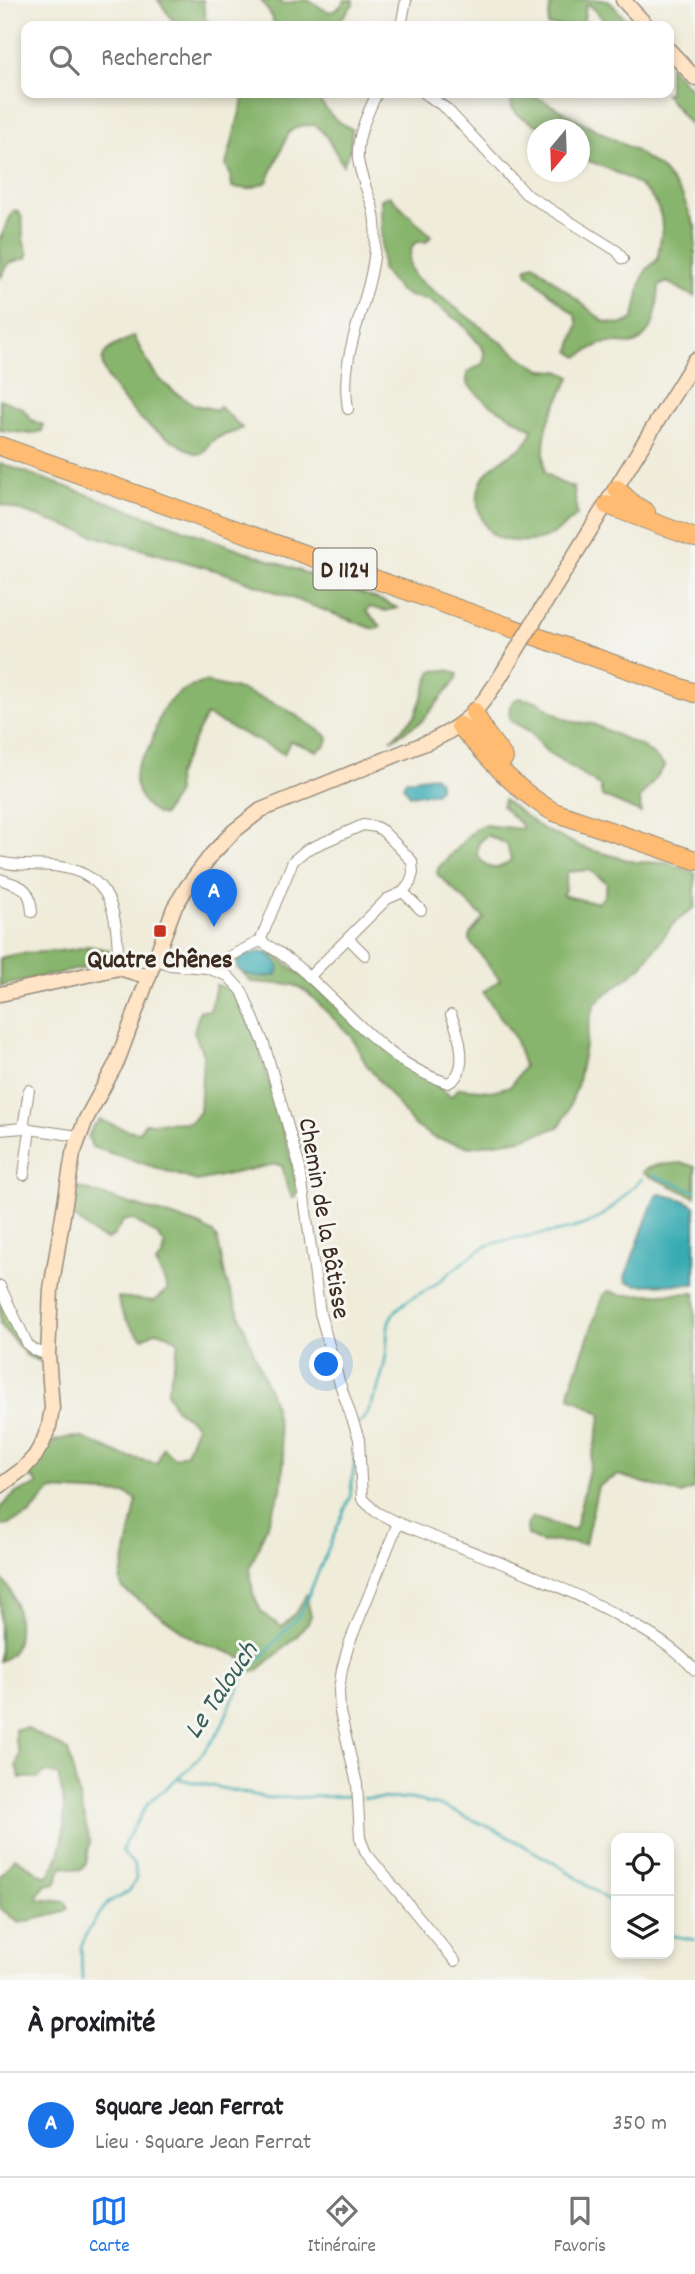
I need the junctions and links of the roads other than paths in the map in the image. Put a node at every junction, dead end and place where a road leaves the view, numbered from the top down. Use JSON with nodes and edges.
{"nodes":[{"id":1,"x":407,"y":0,"type":"edge"},
{"id":2,"x":623,"y":0,"type":"edge"},
{"id":3,"x":402,"y":21,"type":"edge"},
{"id":4,"x":642,"y":21,"type":"edge"},
{"id":5,"x":674,"y":55,"type":"edge"},
{"id":6,"x":695,"y":78,"type":"edge"},
{"id":7,"x":375,"y":98,"type":"edge"},
{"id":8,"x":432,"y":98,"type":"edge"},
{"id":9,"x":622,"y":259,"type":"dead end"},
{"id":10,"x":695,"y":360,"type":"edge"},
{"id":11,"x":348,"y":409,"type":"dead end"},
{"id":12,"x":0,"y":446,"type":"edge"},
{"id":13,"x":617,"y":489,"type":"junction"},
{"id":14,"x":607,"y":505,"type":"junction"},
{"id":15,"x":695,"y":530,"type":"edge"},
{"id":16,"x":695,"y":538,"type":"edge"},
{"id":17,"x":693,"y":693,"type":"edge"},
{"id":18,"x":474,"y":712,"type":"junction"},
{"id":19,"x":460,"y":726,"type":"junction"},
{"id":20,"x":695,"y":850,"type":"edge"},
{"id":21,"x":695,"y":860,"type":"edge"},
{"id":22,"x":0,"y":862,"type":"edge"},
{"id":23,"x":0,"y":879,"type":"edge"},
{"id":24,"x":403,"y":892,"type":"junction"},
{"id":25,"x":421,"y":910,"type":"dead end"},
{"id":26,"x":32,"y":912,"type":"dead end"},
{"id":27,"x":348,"y":938,"type":"junction"},
{"id":28,"x":260,"y":941,"type":"junction"},
{"id":29,"x":365,"y":955,"type":"dead end"},
{"id":30,"x":155,"y":959,"type":"junction"},
{"id":31,"x":119,"y":968,"type":"junction"},
{"id":32,"x":207,"y":968,"type":"junction"},
{"id":33,"x":149,"y":977,"type":"junction"},
{"id":34,"x":309,"y":977,"type":"junction"},
{"id":35,"x":0,"y":994,"type":"edge"},
{"id":36,"x":451,"y":1015,"type":"dead end"},
{"id":37,"x":29,"y":1090,"type":"dead end"},
{"id":38,"x":26,"y":1128,"type":"junction"},
{"id":39,"x":0,"y":1130,"type":"edge"},
{"id":40,"x":78,"y":1136,"type":"junction"},
{"id":41,"x":24,"y":1175,"type":"dead end"},
{"id":42,"x":0,"y":1286,"type":"edge"},
{"id":43,"x":48,"y":1355,"type":"junction"},
{"id":44,"x":0,"y":1486,"type":"edge"},
{"id":45,"x":398,"y":1523,"type":"junction"},
{"id":46,"x":695,"y":1670,"type":"edge"},
{"id":47,"x":455,"y":1961,"type":"dead end"}],
"edges":[{"from":1,"to":3,"type":"street"},
{"from":2,"to":4,"type":"street"},
{"from":5,"to":6,"type":"street"},
{"from":7,"to":11,"type":"street"},
{"from":8,"to":9,"type":"street"},
{"from":10,"to":13,"type":"street"},
{"from":12,"to":17,"type":"highway","number":"D 1124"},
{"from":13,"to":14,"type":"street"},
{"from":13,"to":15,"type":"highway"},
{"from":14,"to":16,"type":"highway"},
{"from":14,"to":18,"type":"street","bridge":true},
{"from":18,"to":19,"type":"street"},
{"from":18,"to":20,"type":"highway"},
{"from":19,"to":21,"type":"highway"},
{"from":19,"to":30,"type":"street"},
{"from":22,"to":31,"type":"street"},
{"from":23,"to":26,"type":"street"},
{"from":24,"to":25,"type":"street"},
{"from":24,"to":27,"type":"street"},
{"from":24,"to":28,"type":"street"},
{"from":27,"to":29,"type":"street"},
{"from":27,"to":34,"type":"street"},
{"from":28,"to":32,"type":"street"},
{"from":28,"to":34,"type":"street"},
{"from":30,"to":32,"type":"street"},
{"from":30,"to":33,"type":"street"},
{"from":31,"to":33,"type":"street"},
{"from":31,"to":35,"type":"street"},
{"from":32,"to":45,"type":"street","name":"Chemin de la Bâtisse"},
{"from":33,"to":40,"type":"street"},
{"from":34,"to":36,"type":"street"},
{"from":37,"to":38,"type":"street"},
{"from":38,"to":39,"type":"street"},
{"from":38,"to":40,"type":"street"},
{"from":38,"to":41,"type":"street"},
{"from":40,"to":43,"type":"street"},
{"from":42,"to":43,"type":"street"},
{"from":43,"to":44,"type":"street"},
{"from":45,"to":46,"type":"street","name":"Chemin de la Bâtisse"},
{"from":45,"to":47,"type":"street"}]}
